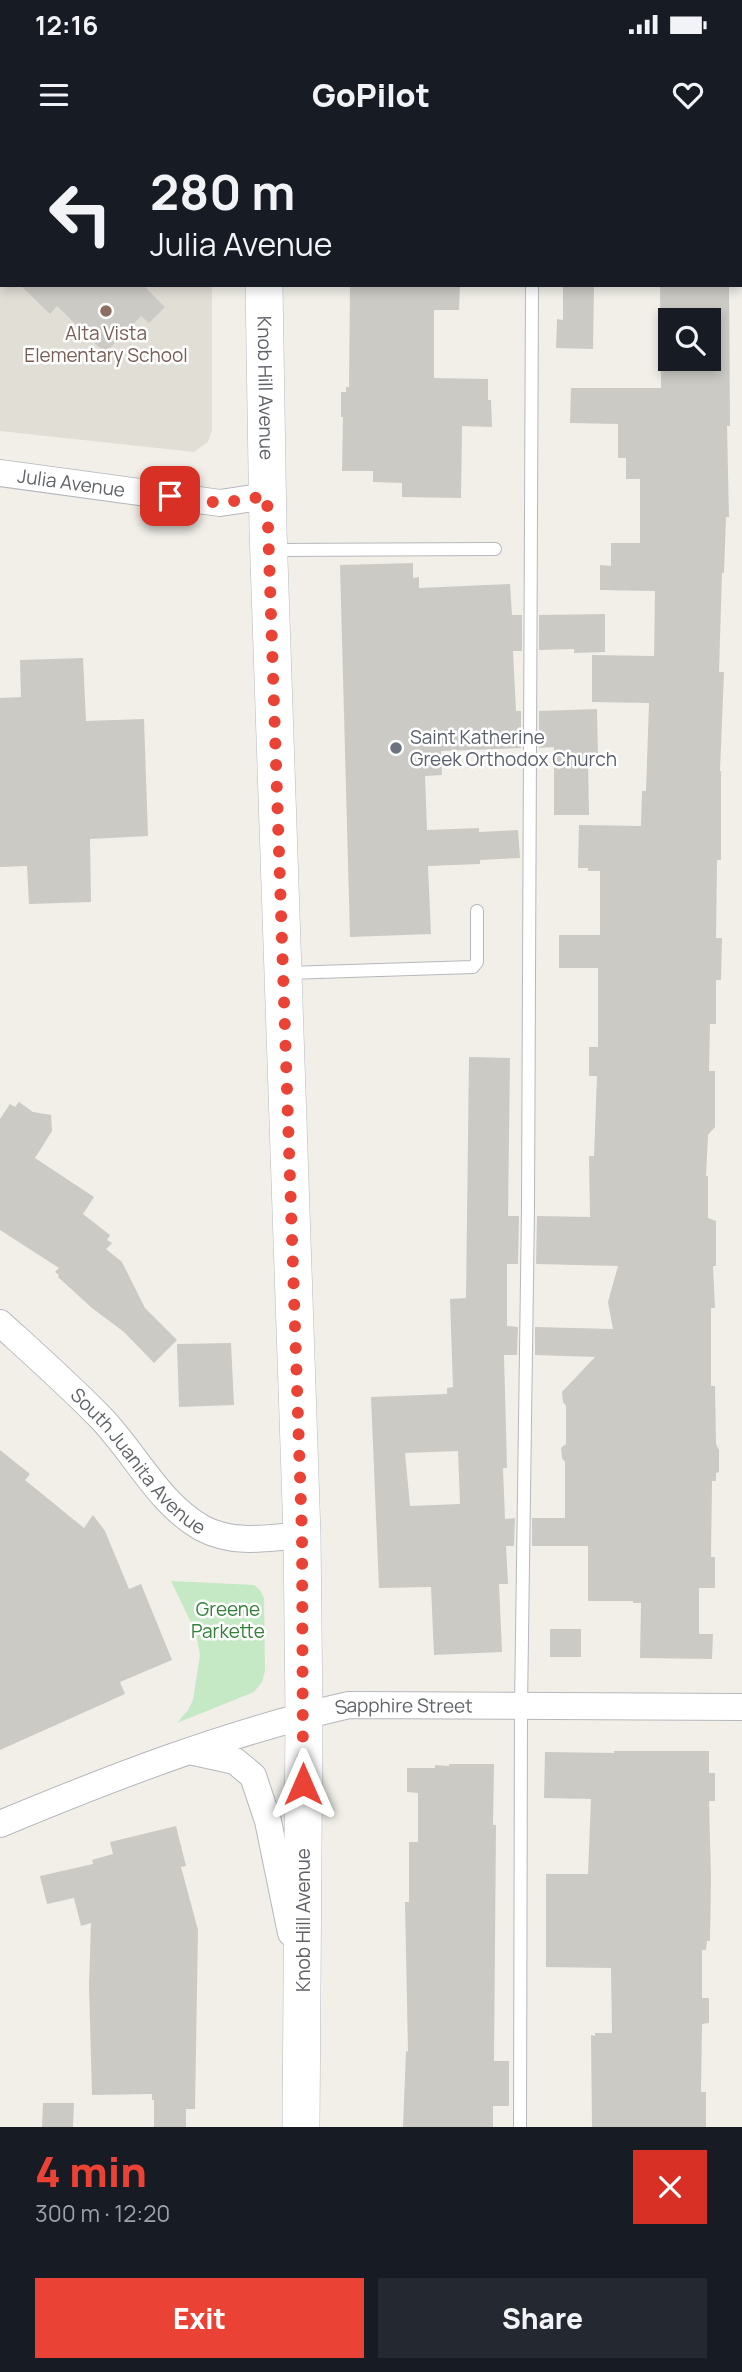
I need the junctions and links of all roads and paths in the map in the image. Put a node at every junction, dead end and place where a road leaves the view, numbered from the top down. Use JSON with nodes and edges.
{"nodes":[{"id":1,"x":264,"y":287,"type":"edge"},
{"id":2,"x":532,"y":287,"type":"edge"},
{"id":3,"x":0,"y":473,"type":"edge"},
{"id":4,"x":267,"y":496,"type":"junction"},
{"id":5,"x":495,"y":549,"type":"dead end"},
{"id":6,"x":269,"y":550,"type":"junction"},
{"id":7,"x":477,"y":911,"type":"dead end"},
{"id":8,"x":283,"y":973,"type":"junction"},
{"id":9,"x":0,"y":1323,"type":"edge"},
{"id":10,"x":302,"y":1535,"type":"junction"},
{"id":11,"x":521,"y":1707,"type":"junction"},
{"id":12,"x":742,"y":1707,"type":"edge"},
{"id":13,"x":304,"y":1715,"type":"junction"},
{"id":14,"x":192,"y":1752,"type":"junction"},
{"id":15,"x":0,"y":1824,"type":"edge"},
{"id":16,"x":302,"y":1988,"type":"junction"},
{"id":17,"x":301,"y":2127,"type":"edge"},
{"id":18,"x":520,"y":2127,"type":"edge"}],
"edges":[{"from":1,"to":4,"type":"street","name":"Knob Hill Avenue"},
{"from":2,"to":11,"type":"lane"},
{"from":3,"to":4,"type":"street","name":"Julia Avenue"},
{"from":4,"to":6,"type":"street","name":"Knob Hill Avenue"},
{"from":5,"to":6,"type":"lane"},
{"from":6,"to":8,"type":"street","name":"Knob Hill Avenue"},
{"from":7,"to":8,"type":"lane"},
{"from":8,"to":10,"type":"street","name":"Knob Hill Avenue"},
{"from":9,"to":10,"type":"street","name":"South Juanita Avenue"},
{"from":10,"to":13,"type":"street","name":"Knob Hill Avenue"},
{"from":11,"to":12,"type":"street","name":"Sapphire Street"},
{"from":11,"to":13,"type":"street","name":"Sapphire Street"},
{"from":11,"to":18,"type":"lane"},
{"from":13,"to":14,"type":"street","name":"Sapphire Street"},
{"from":13,"to":16,"type":"street","name":"Knob Hill Avenue"},
{"from":14,"to":15,"type":"street","name":"Sapphire Street"},
{"from":14,"to":16,"type":"street"},
{"from":16,"to":17,"type":"street","name":"Knob Hill Avenue"}]}
